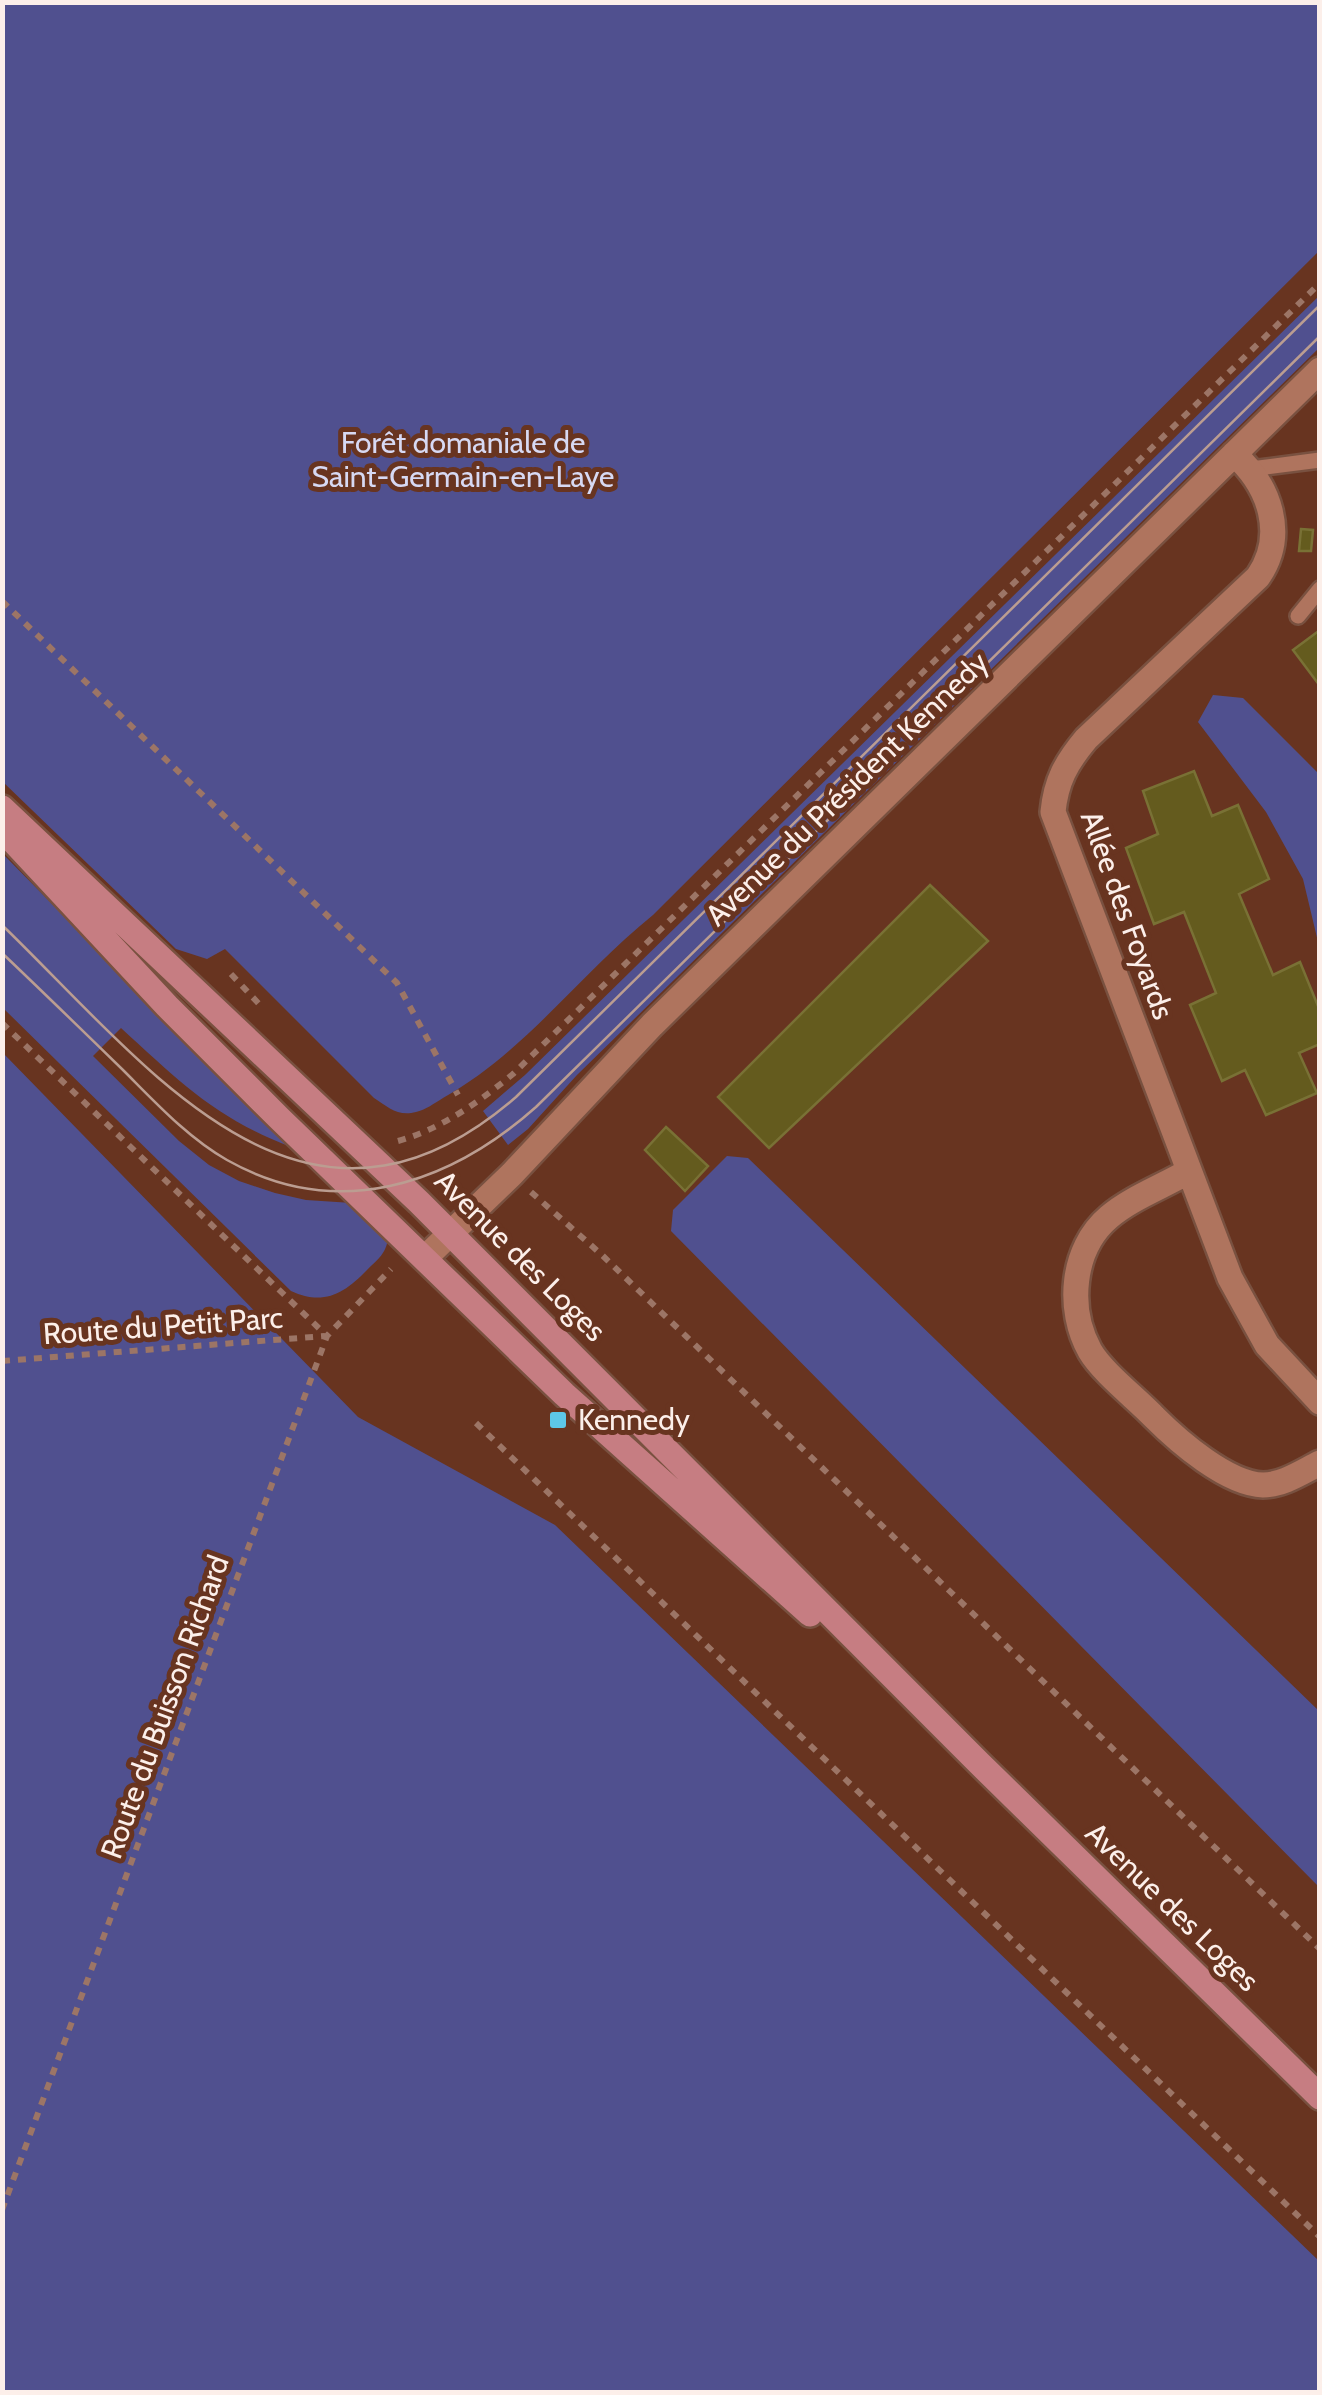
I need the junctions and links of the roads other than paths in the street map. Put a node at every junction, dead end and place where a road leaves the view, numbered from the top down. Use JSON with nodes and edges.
{"nodes":[{"id":1,"x":1320,"y":370,"type":"edge"},
{"id":2,"x":1320,"y":460,"type":"edge"},
{"id":3,"x":1243,"y":462,"type":"junction"},
{"id":4,"x":1320,"y":590,"type":"edge"},
{"id":5,"x":1298,"y":616,"type":"dead end"},
{"id":6,"x":2,"y":808,"type":"edge"},
{"id":7,"x":2,"y":829,"type":"edge"},
{"id":8,"x":1189,"y":1171,"type":"junction"},
{"id":9,"x":451,"y":1233,"type":"junction"},
{"id":10,"x":419,"y":1252,"type":"junction"},
{"id":11,"x":1320,"y":1402,"type":"edge"},
{"id":12,"x":1320,"y":1463,"type":"edge"},
{"id":13,"x":979,"y":1763,"type":"junction"},
{"id":14,"x":1320,"y":2097,"type":"edge"}],
"edges":[{"from":1,"to":3,"type":"street","name":"Avenue du Président Kennedy"},
{"from":2,"to":3,"type":"lane"},
{"from":3,"to":8,"type":"street","name":"Allée des Foyards"},
{"from":3,"to":9,"type":"street","name":"Avenue du Président Kennedy"},
{"from":4,"to":5,"type":"lane"},
{"from":6,"to":9,"type":"main road","name":"Avenue des Loges"},
{"from":7,"to":10,"type":"main road","name":"Avenue des Loges"},
{"from":8,"to":11,"type":"street","name":"Allée des Foyards"},
{"from":8,"to":12,"type":"street"},
{"from":9,"to":10,"type":"street","name":"Avenue du Président Kennedy"},
{"from":9,"to":13,"type":"main road","name":"Avenue des Loges"},
{"from":10,"to":13,"type":"main road","name":"Avenue des Loges"},
{"from":13,"to":14,"type":"main road","name":"Avenue des Loges"}]}
